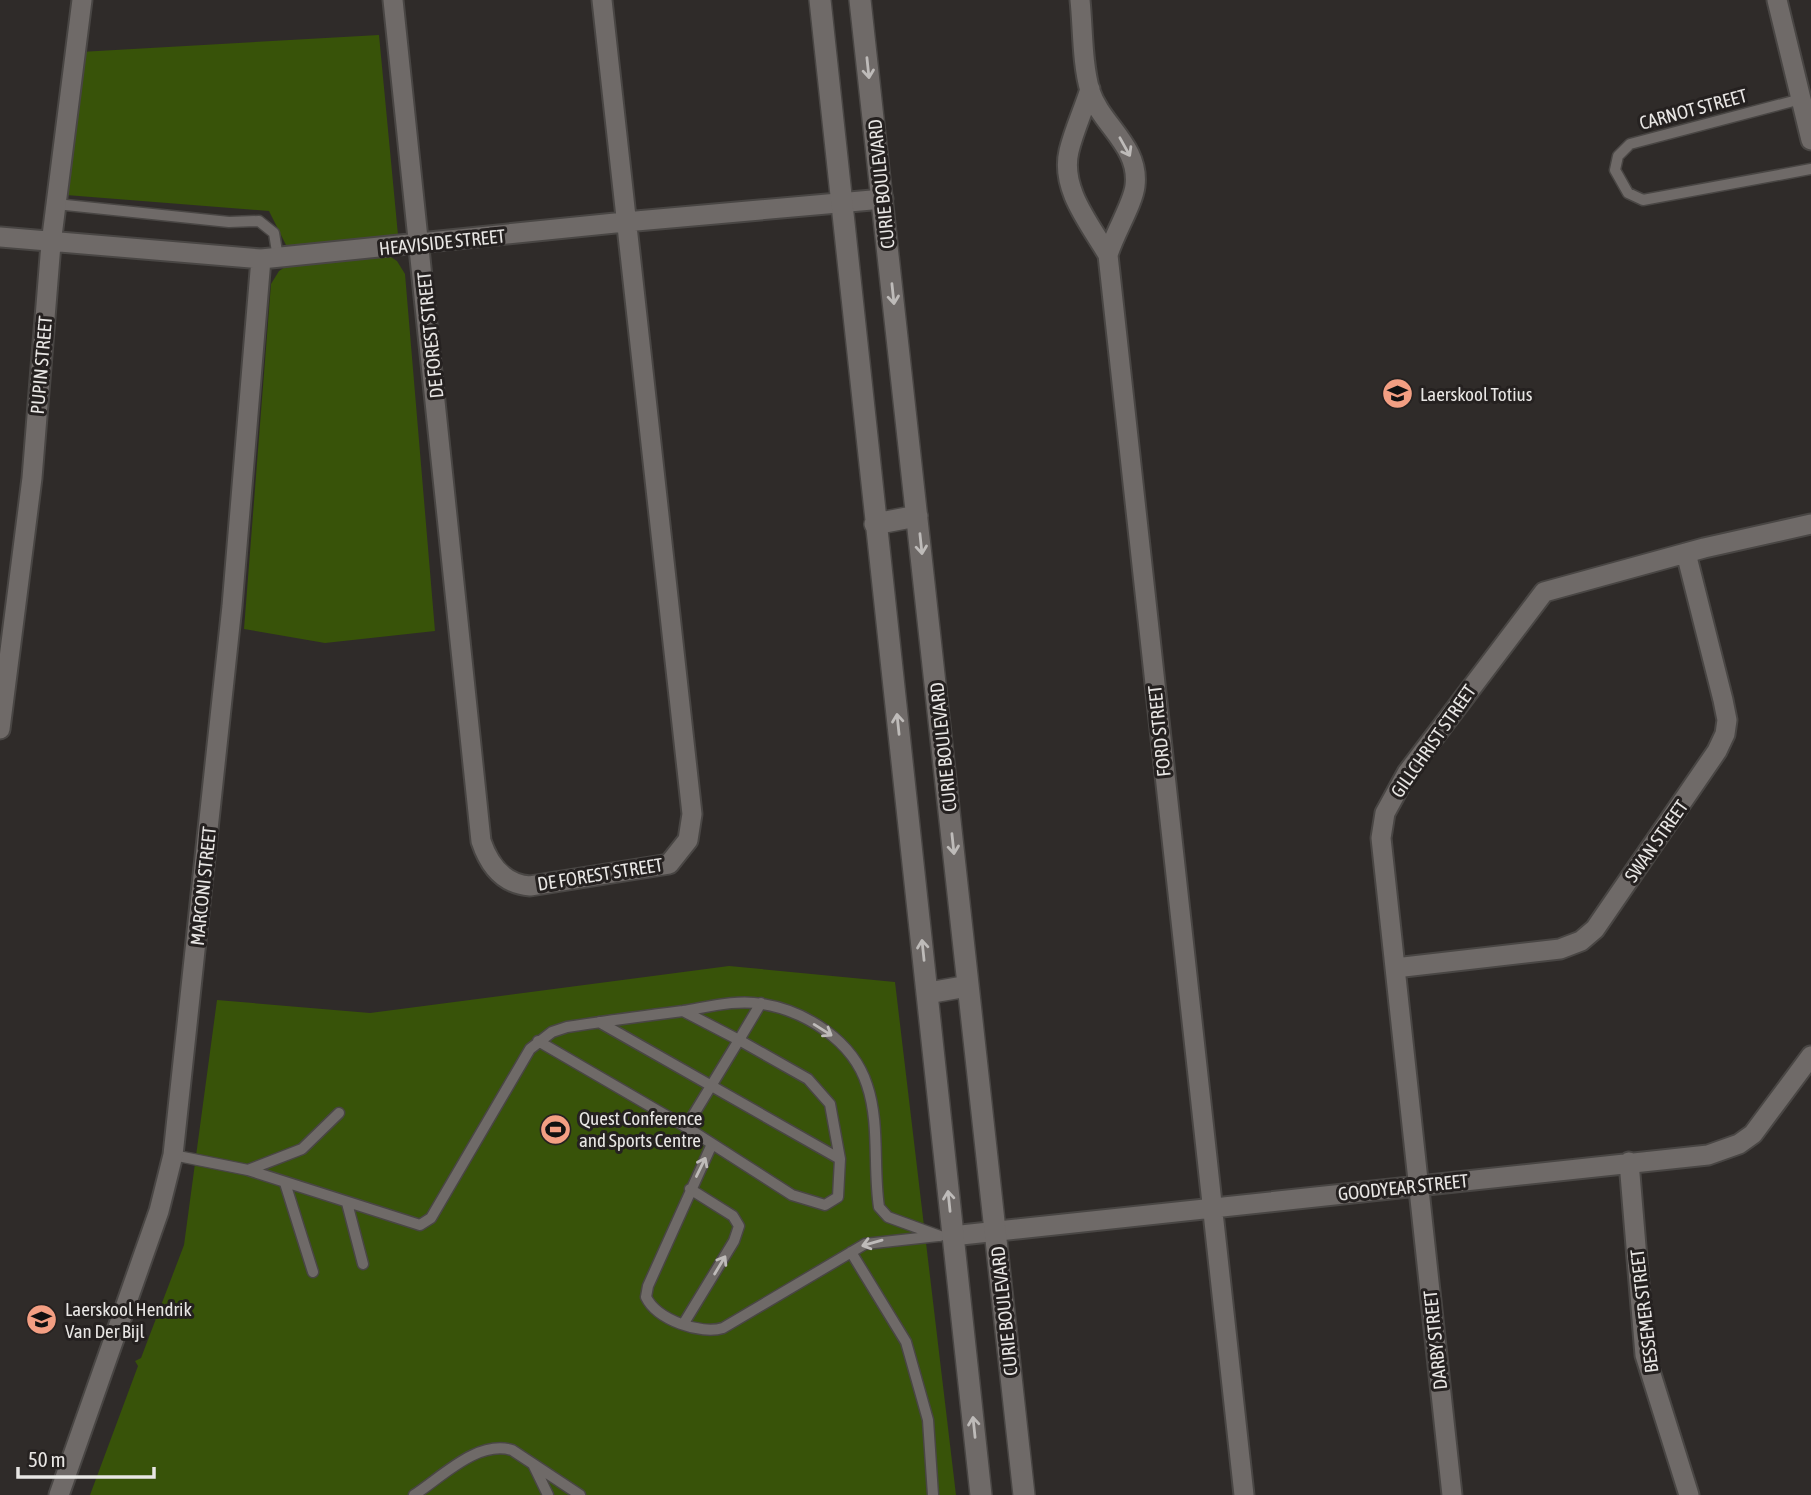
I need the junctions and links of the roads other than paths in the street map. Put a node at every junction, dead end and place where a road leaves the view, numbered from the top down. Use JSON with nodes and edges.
{"nodes":[{"id":1,"x":82,"y":0,"type":"edge"},
{"id":2,"x":393,"y":0,"type":"edge"},
{"id":3,"x":602,"y":0,"type":"edge"},
{"id":4,"x":820,"y":0,"type":"edge"},
{"id":5,"x":860,"y":0,"type":"edge"},
{"id":6,"x":1080,"y":0,"type":"edge"},
{"id":7,"x":1777,"y":0,"type":"edge"},
{"id":8,"x":1090,"y":89,"type":"junction"},
{"id":9,"x":1801,"y":99,"type":"junction"},
{"id":10,"x":1811,"y":137,"type":"edge"},
{"id":11,"x":1811,"y":169,"type":"edge"},
{"id":12,"x":883,"y":199,"type":"junction"},
{"id":13,"x":843,"y":202,"type":"junction"},
{"id":14,"x":56,"y":204,"type":"junction"},
{"id":15,"x":625,"y":222,"type":"junction"},
{"id":16,"x":0,"y":237,"type":"edge"},
{"id":17,"x":51,"y":244,"type":"junction"},
{"id":18,"x":421,"y":244,"type":"junction"},
{"id":19,"x":1108,"y":255,"type":"junction"},
{"id":20,"x":270,"y":258,"type":"junction"},
{"id":21,"x":918,"y":516,"type":"junction"},
{"id":22,"x":875,"y":524,"type":"junction"},
{"id":23,"x":1811,"y":524,"type":"edge"},
{"id":24,"x":1685,"y":553,"type":"junction"},
{"id":25,"x":0,"y":729,"type":"edge"},
{"id":26,"x":1395,"y":968,"type":"junction"},
{"id":27,"x":968,"y":986,"type":"junction"},
{"id":28,"x":928,"y":993,"type":"junction"},
{"id":29,"x":761,"y":1003,"type":"junction"},
{"id":30,"x":683,"y":1011,"type":"junction"},
{"id":31,"x":599,"y":1022,"type":"junction"},
{"id":32,"x":739,"y":1040,"type":"junction"},
{"id":33,"x":538,"y":1041,"type":"junction"},
{"id":34,"x":1811,"y":1056,"type":"edge"},
{"id":35,"x":710,"y":1087,"type":"junction"},
{"id":36,"x":339,"y":1113,"type":"dead end"},
{"id":37,"x":686,"y":1126,"type":"junction"},
{"id":38,"x":712,"y":1144,"type":"junction"},
{"id":39,"x":173,"y":1155,"type":"junction"},
{"id":40,"x":840,"y":1159,"type":"junction"},
{"id":41,"x":1629,"y":1162,"type":"junction"},
{"id":42,"x":248,"y":1170,"type":"junction"},
{"id":43,"x":285,"y":1182,"type":"junction"},
{"id":44,"x":1418,"y":1186,"type":"junction"},
{"id":45,"x":690,"y":1189,"type":"junction"},
{"id":46,"x":347,"y":1203,"type":"junction"},
{"id":47,"x":1213,"y":1206,"type":"junction"},
{"id":48,"x":995,"y":1232,"type":"junction"},
{"id":49,"x":946,"y":1236,"type":"junction"},
{"id":50,"x":851,"y":1252,"type":"junction"},
{"id":51,"x":363,"y":1264,"type":"dead end"},
{"id":52,"x":313,"y":1272,"type":"dead end"},
{"id":53,"x":684,"y":1324,"type":"junction"},
{"id":54,"x":533,"y":1464,"type":"junction"},
{"id":55,"x":59,"y":1495,"type":"edge"},
{"id":56,"x":414,"y":1495,"type":"edge"},
{"id":57,"x":548,"y":1495,"type":"edge"},
{"id":58,"x":580,"y":1495,"type":"edge"},
{"id":59,"x":933,"y":1495,"type":"edge"},
{"id":60,"x":981,"y":1495,"type":"edge"},
{"id":61,"x":1024,"y":1495,"type":"edge"},
{"id":62,"x":1244,"y":1495,"type":"edge"},
{"id":63,"x":1452,"y":1495,"type":"edge"},
{"id":64,"x":1689,"y":1495,"type":"edge"}],
"edges":[{"from":1,"to":14,"type":"street","name":"PUPIN STREET"},
{"from":2,"to":18,"type":"street","name":"DE FOREST STREET"},
{"from":3,"to":15,"type":"street","name":"DE FOREST STREET"},
{"from":4,"to":13,"type":"street","name":"CURIE BOULEVARD"},
{"from":5,"to":12,"type":"street","name":"CURIE BOULEVARD","one_way":true},
{"from":6,"to":8,"type":"street","name":"FORD STREET"},
{"from":7,"to":9,"type":"street"},
{"from":8,"to":19,"type":"street","name":"FORD STREET"},
{"from":8,"to":19,"type":"street","name":"FORD STREET","one_way":true},
{"from":9,"to":10,"type":"street"},
{"from":9,"to":11,"type":"lane","name":"CARNOT STREET"},
{"from":12,"to":13,"type":"street","name":"HEAVISIDE STREET"},
{"from":12,"to":21,"type":"street","name":"CURIE BOULEVARD","one_way":true},
{"from":13,"to":15,"type":"street","name":"HEAVISIDE STREET"},
{"from":13,"to":22,"type":"street","name":"CURIE BOULEVARD"},
{"from":14,"to":17,"type":"street","name":"PUPIN STREET"},
{"from":14,"to":20,"type":"lane"},
{"from":15,"to":18,"type":"street","name":"HEAVISIDE STREET"},
{"from":15,"to":18,"type":"street","name":"DE FOREST STREET"},
{"from":16,"to":17,"type":"street","name":"HEAVISIDE STREET"},
{"from":17,"to":20,"type":"street","name":"HEAVISIDE STREET"},
{"from":17,"to":25,"type":"street","name":"PUPIN STREET"},
{"from":18,"to":20,"type":"street","name":"HEAVISIDE STREET"},
{"from":19,"to":47,"type":"street","name":"FORD STREET"},
{"from":20,"to":39,"type":"street","name":"MARCONI STREET"},
{"from":21,"to":22,"type":"street"},
{"from":21,"to":27,"type":"street","name":"CURIE BOULEVARD","one_way":true},
{"from":28,"to":22,"type":"street","name":"CURIE BOULEVARD","one_way":true},
{"from":23,"to":24,"type":"street","name":"GILLCHRIST STREET"},
{"from":24,"to":26,"type":"street","name":"GILLCHRIST STREET"},
{"from":24,"to":26,"type":"street","name":"SWAN STREET"},
{"from":26,"to":44,"type":"street","name":"GILLCHRIST STREET"},
{"from":27,"to":28,"type":"street"},
{"from":27,"to":48,"type":"street","name":"CURIE BOULEVARD"},
{"from":49,"to":28,"type":"street","name":"CURIE BOULEVARD","one_way":true},
{"from":29,"to":30,"type":"lane"},
{"from":29,"to":32,"type":"lane"},
{"from":29,"to":49,"type":"lane","one_way":true},
{"from":30,"to":31,"type":"lane"},
{"from":30,"to":32,"type":"lane"},
{"from":31,"to":33,"type":"lane"},
{"from":31,"to":35,"type":"lane"},
{"from":32,"to":35,"type":"lane"},
{"from":32,"to":40,"type":"lane"},
{"from":33,"to":37,"type":"lane"},
{"from":33,"to":46,"type":"lane"},
{"from":34,"to":41,"type":"street","name":"GOODYEAR STREET"},
{"from":35,"to":37,"type":"lane"},
{"from":35,"to":40,"type":"lane"},
{"from":36,"to":42,"type":"lane"},
{"from":37,"to":38,"type":"lane"},
{"from":38,"to":40,"type":"lane"},
{"from":45,"to":38,"type":"lane","one_way":true},
{"from":39,"to":42,"type":"lane"},
{"from":39,"to":55,"type":"street","name":"MARCONI STREET"},
{"from":41,"to":44,"type":"street","name":"GOODYEAR STREET"},
{"from":41,"to":64,"type":"street","name":"BESSEMER STREET"},
{"from":42,"to":43,"type":"lane"},
{"from":43,"to":46,"type":"lane"},
{"from":43,"to":52,"type":"lane"},
{"from":44,"to":47,"type":"street","name":"GOODYEAR STREET"},
{"from":44,"to":63,"type":"street","name":"DARBY STREET"},
{"from":45,"to":53,"type":"lane"},
{"from":53,"to":45,"type":"lane","one_way":true},
{"from":46,"to":51,"type":"lane"},
{"from":47,"to":48,"type":"street","name":"GOODYEAR STREET"},
{"from":47,"to":62,"type":"street"},
{"from":48,"to":49,"type":"street","name":"GOODYEAR STREET"},
{"from":48,"to":61,"type":"street","name":"CURIE BOULEVARD"},
{"from":49,"to":50,"type":"lane","one_way":true},
{"from":60,"to":49,"type":"street","name":"CURIE BOULEVARD","one_way":true},
{"from":50,"to":53,"type":"lane"},
{"from":50,"to":59,"type":"lane"},
{"from":54,"to":56,"type":"lane"},
{"from":54,"to":57,"type":"lane"},
{"from":54,"to":58,"type":"lane"}]}
